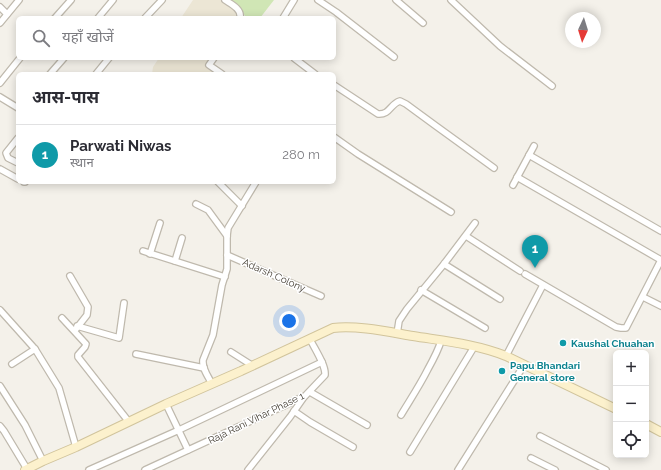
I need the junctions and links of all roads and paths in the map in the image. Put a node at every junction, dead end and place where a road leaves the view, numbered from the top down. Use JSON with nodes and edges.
{"nodes":[{"id":1,"x":19,"y":0,"type":"edge"},
{"id":2,"x":70,"y":0,"type":"edge"},
{"id":3,"x":113,"y":0,"type":"edge"},
{"id":4,"x":162,"y":0,"type":"edge"},
{"id":5,"x":225,"y":0,"type":"edge"},
{"id":6,"x":294,"y":0,"type":"edge"},
{"id":7,"x":318,"y":0,"type":"edge"},
{"id":8,"x":396,"y":0,"type":"edge"},
{"id":9,"x":451,"y":0,"type":"edge"},
{"id":10,"x":0,"y":7,"type":"edge"},
{"id":11,"x":8,"y":14,"type":"junction"},
{"id":12,"x":57,"y":16,"type":"edge"},
{"id":13,"x":100,"y":16,"type":"edge"},
{"id":14,"x":147,"y":16,"type":"edge"},
{"id":15,"x":242,"y":16,"type":"edge"},
{"id":16,"x":284,"y":16,"type":"edge"},
{"id":17,"x":0,"y":22,"type":"edge"},
{"id":18,"x":423,"y":23,"type":"dead end"},
{"id":19,"x":394,"y":57,"type":"dead end"},
{"id":20,"x":18,"y":60,"type":"edge"},
{"id":21,"x":62,"y":60,"type":"edge"},
{"id":22,"x":107,"y":60,"type":"edge"},
{"id":23,"x":213,"y":60,"type":"edge"},
{"id":24,"x":297,"y":60,"type":"edge"},
{"id":25,"x":52,"y":72,"type":"edge"},
{"id":26,"x":98,"y":72,"type":"edge"},
{"id":27,"x":219,"y":72,"type":"edge"},
{"id":28,"x":312,"y":72,"type":"edge"},
{"id":29,"x":0,"y":83,"type":"edge"},
{"id":30,"x":336,"y":85,"type":"edge"},
{"id":31,"x":552,"y":86,"type":"dead end"},
{"id":32,"x":0,"y":97,"type":"edge"},
{"id":33,"x":16,"y":107,"type":"edge"},
{"id":34,"x":336,"y":138,"type":"edge"},
{"id":35,"x":16,"y":140,"type":"edge"},
{"id":36,"x":534,"y":146,"type":"dead end"},
{"id":37,"x":529,"y":155,"type":"junction"},
{"id":38,"x":16,"y":162,"type":"edge"},
{"id":39,"x":494,"y":168,"type":"dead end"},
{"id":40,"x":0,"y":170,"type":"edge"},
{"id":41,"x":517,"y":177,"type":"junction"},
{"id":42,"x":16,"y":178,"type":"edge"},
{"id":43,"x":220,"y":184,"type":"edge"},
{"id":44,"x":255,"y":184,"type":"edge"},
{"id":45,"x":513,"y":185,"type":"dead end"},
{"id":46,"x":196,"y":204,"type":"dead end"},
{"id":47,"x":242,"y":206,"type":"junction"},
{"id":48,"x":450,"y":212,"type":"dead end"},
{"id":49,"x":160,"y":223,"type":"dead end"},
{"id":50,"x":475,"y":224,"type":"dead end"},
{"id":51,"x":661,"y":230,"type":"edge"},
{"id":52,"x":227,"y":236,"type":"junction"},
{"id":53,"x":466,"y":236,"type":"junction"},
{"id":54,"x":182,"y":238,"type":"dead end"},
{"id":55,"x":143,"y":251,"type":"dead end"},
{"id":56,"x":150,"y":254,"type":"junction"},
{"id":57,"x":227,"y":254,"type":"junction"},
{"id":58,"x":661,"y":260,"type":"edge"},
{"id":59,"x":175,"y":261,"type":"junction"},
{"id":60,"x":444,"y":264,"type":"junction"},
{"id":61,"x":70,"y":276,"type":"dead end"},
{"id":62,"x":225,"y":277,"type":"junction"},
{"id":63,"x":543,"y":285,"type":"junction"},
{"id":64,"x":421,"y":290,"type":"junction"},
{"id":65,"x":321,"y":296,"type":"dead end"},
{"id":66,"x":642,"y":297,"type":"junction"},
{"id":67,"x":500,"y":299,"type":"dead end"},
{"id":68,"x":124,"y":303,"type":"dead end"},
{"id":69,"x":661,"y":306,"type":"edge"},
{"id":70,"x":0,"y":310,"type":"edge"},
{"id":71,"x":62,"y":318,"type":"dead end"},
{"id":72,"x":76,"y":328,"type":"junction"},
{"id":73,"x":485,"y":328,"type":"dead end"},
{"id":74,"x":398,"y":331,"type":"junction"},
{"id":75,"x":310,"y":339,"type":"junction"},
{"id":76,"x":440,"y":341,"type":"junction"},
{"id":77,"x":474,"y":347,"type":"junction"},
{"id":78,"x":35,"y":349,"type":"junction"},
{"id":79,"x":231,"y":352,"type":"dead end"},
{"id":80,"x":136,"y":354,"type":"dead end"},
{"id":81,"x":506,"y":356,"type":"junction"},
{"id":82,"x":322,"y":362,"type":"junction"},
{"id":83,"x":12,"y":364,"type":"dead end"},
{"id":84,"x":524,"y":365,"type":"junction"},
{"id":85,"x":253,"y":366,"type":"junction"},
{"id":86,"x":204,"y":368,"type":"junction"},
{"id":87,"x":212,"y":384,"type":"junction"},
{"id":88,"x":0,"y":386,"type":"edge"},
{"id":89,"x":310,"y":392,"type":"junction"},
{"id":90,"x":305,"y":396,"type":"junction"},
{"id":91,"x":166,"y":404,"type":"junction"},
{"id":92,"x":613,"y":408,"type":"edge"},
{"id":93,"x":294,"y":411,"type":"junction"},
{"id":94,"x":401,"y":415,"type":"dead end"},
{"id":95,"x":129,"y":422,"type":"junction"},
{"id":96,"x":367,"y":425,"type":"dead end"},
{"id":97,"x":0,"y":426,"type":"edge"},
{"id":98,"x":649,"y":426,"type":"edge"},
{"id":99,"x":179,"y":430,"type":"junction"},
{"id":100,"x":661,"y":432,"type":"edge"},
{"id":101,"x":540,"y":436,"type":"dead end"},
{"id":102,"x":76,"y":447,"type":"junction"},
{"id":103,"x":352,"y":447,"type":"dead end"},
{"id":104,"x":188,"y":450,"type":"junction"},
{"id":105,"x":410,"y":452,"type":"dead end"},
{"id":106,"x":531,"y":458,"type":"dead end"},
{"id":107,"x":43,"y":461,"type":"junction"},
{"id":108,"x":26,"y":470,"type":"edge"},
{"id":109,"x":89,"y":470,"type":"edge"},
{"id":110,"x":145,"y":470,"type":"edge"},
{"id":111,"x":248,"y":470,"type":"edge"},
{"id":112,"x":458,"y":470,"type":"edge"},
{"id":113,"x":555,"y":470,"type":"edge"},
{"id":114,"x":606,"y":470,"type":"edge"}],
"edges":[{"from":1,"to":11,"type":"street"},
{"from":2,"to":12,"type":"street"},
{"from":3,"to":13,"type":"street"},
{"from":4,"to":14,"type":"street"},
{"from":5,"to":15,"type":"street"},
{"from":6,"to":16,"type":"street"},
{"from":7,"to":19,"type":"street"},
{"from":8,"to":18,"type":"street"},
{"from":9,"to":31,"type":"street"},
{"from":10,"to":11,"type":"street"},
{"from":11,"to":17,"type":"street"},
{"from":20,"to":29,"type":"street"},
{"from":21,"to":25,"type":"street"},
{"from":22,"to":26,"type":"street"},
{"from":23,"to":27,"type":"street"},
{"from":24,"to":28,"type":"street"},
{"from":30,"to":39,"type":"street"},
{"from":32,"to":33,"type":"street"},
{"from":34,"to":48,"type":"street"},
{"from":35,"to":38,"type":"street"},
{"from":36,"to":37,"type":"street"},
{"from":37,"to":41,"type":"street"},
{"from":37,"to":51,"type":"street"},
{"from":40,"to":42,"type":"street"},
{"from":41,"to":45,"type":"street"},
{"from":41,"to":58,"type":"street"},
{"from":43,"to":47,"type":"street"},
{"from":44,"to":47,"type":"street"},
{"from":46,"to":52,"type":"street"},
{"from":47,"to":52,"type":"street"},
{"from":49,"to":56,"type":"street"},
{"from":50,"to":53,"type":"street"},
{"from":52,"to":57,"type":"street"},
{"from":53,"to":60,"type":"street"},
{"from":53,"to":63,"type":"street"},
{"from":54,"to":59,"type":"street"},
{"from":55,"to":56,"type":"street"},
{"from":56,"to":59,"type":"street"},
{"from":57,"to":62,"type":"street"},
{"from":57,"to":65,"type":"street","name":"Adarsh Colony"},
{"from":58,"to":66,"type":"street"},
{"from":59,"to":62,"type":"street"},
{"from":60,"to":64,"type":"street"},
{"from":60,"to":67,"type":"street"},
{"from":61,"to":72,"type":"street"},
{"from":62,"to":86,"type":"street"},
{"from":63,"to":66,"type":"street"},
{"from":63,"to":81,"type":"street"},
{"from":64,"to":73,"type":"street"},
{"from":64,"to":74,"type":"street"},
{"from":66,"to":69,"type":"street"},
{"from":68,"to":72,"type":"street"},
{"from":70,"to":78,"type":"street"},
{"from":71,"to":72,"type":"street"},
{"from":72,"to":95,"type":"street"},
{"from":74,"to":75,"type":"street"},
{"from":74,"to":76,"type":"street"},
{"from":75,"to":82,"type":"street"},
{"from":75,"to":85,"type":"street"},
{"from":76,"to":77,"type":"street"},
{"from":76,"to":94,"type":"street"},
{"from":77,"to":81,"type":"street"},
{"from":77,"to":105,"type":"street"},
{"from":78,"to":83,"type":"street"},
{"from":78,"to":102,"type":"street"},
{"from":79,"to":85,"type":"street"},
{"from":80,"to":86,"type":"street"},
{"from":81,"to":84,"type":"street"},
{"from":82,"to":89,"type":"street","name":"Raja Rani Vihar Phase 1"},
{"from":82,"to":99,"type":"street"},
{"from":84,"to":92,"type":"street"},
{"from":84,"to":112,"type":"street"},
{"from":85,"to":87,"type":"street"},
{"from":86,"to":87,"type":"street"},
{"from":87,"to":91,"type":"street"},
{"from":88,"to":107,"type":"street"},
{"from":89,"to":90,"type":"street","name":"Raja Rani Vihar Phase 1"},
{"from":89,"to":96,"type":"street"},
{"from":90,"to":93,"type":"street"},
{"from":90,"to":104,"type":"street","name":"Raja Rani Vihar Phase 1"},
{"from":91,"to":95,"type":"street"},
{"from":91,"to":99,"type":"street"},
{"from":93,"to":103,"type":"street"},
{"from":93,"to":111,"type":"street"},
{"from":95,"to":102,"type":"street"},
{"from":97,"to":108,"type":"street"},
{"from":98,"to":100,"type":"street"},
{"from":99,"to":104,"type":"street"},
{"from":99,"to":109,"type":"street"},
{"from":101,"to":114,"type":"street"},
{"from":102,"to":107,"type":"street"},
{"from":104,"to":110,"type":"street","name":"Raja Rani Vihar Phase 1"},
{"from":106,"to":113,"type":"street"},
{"from":107,"to":108,"type":"street"}]}
